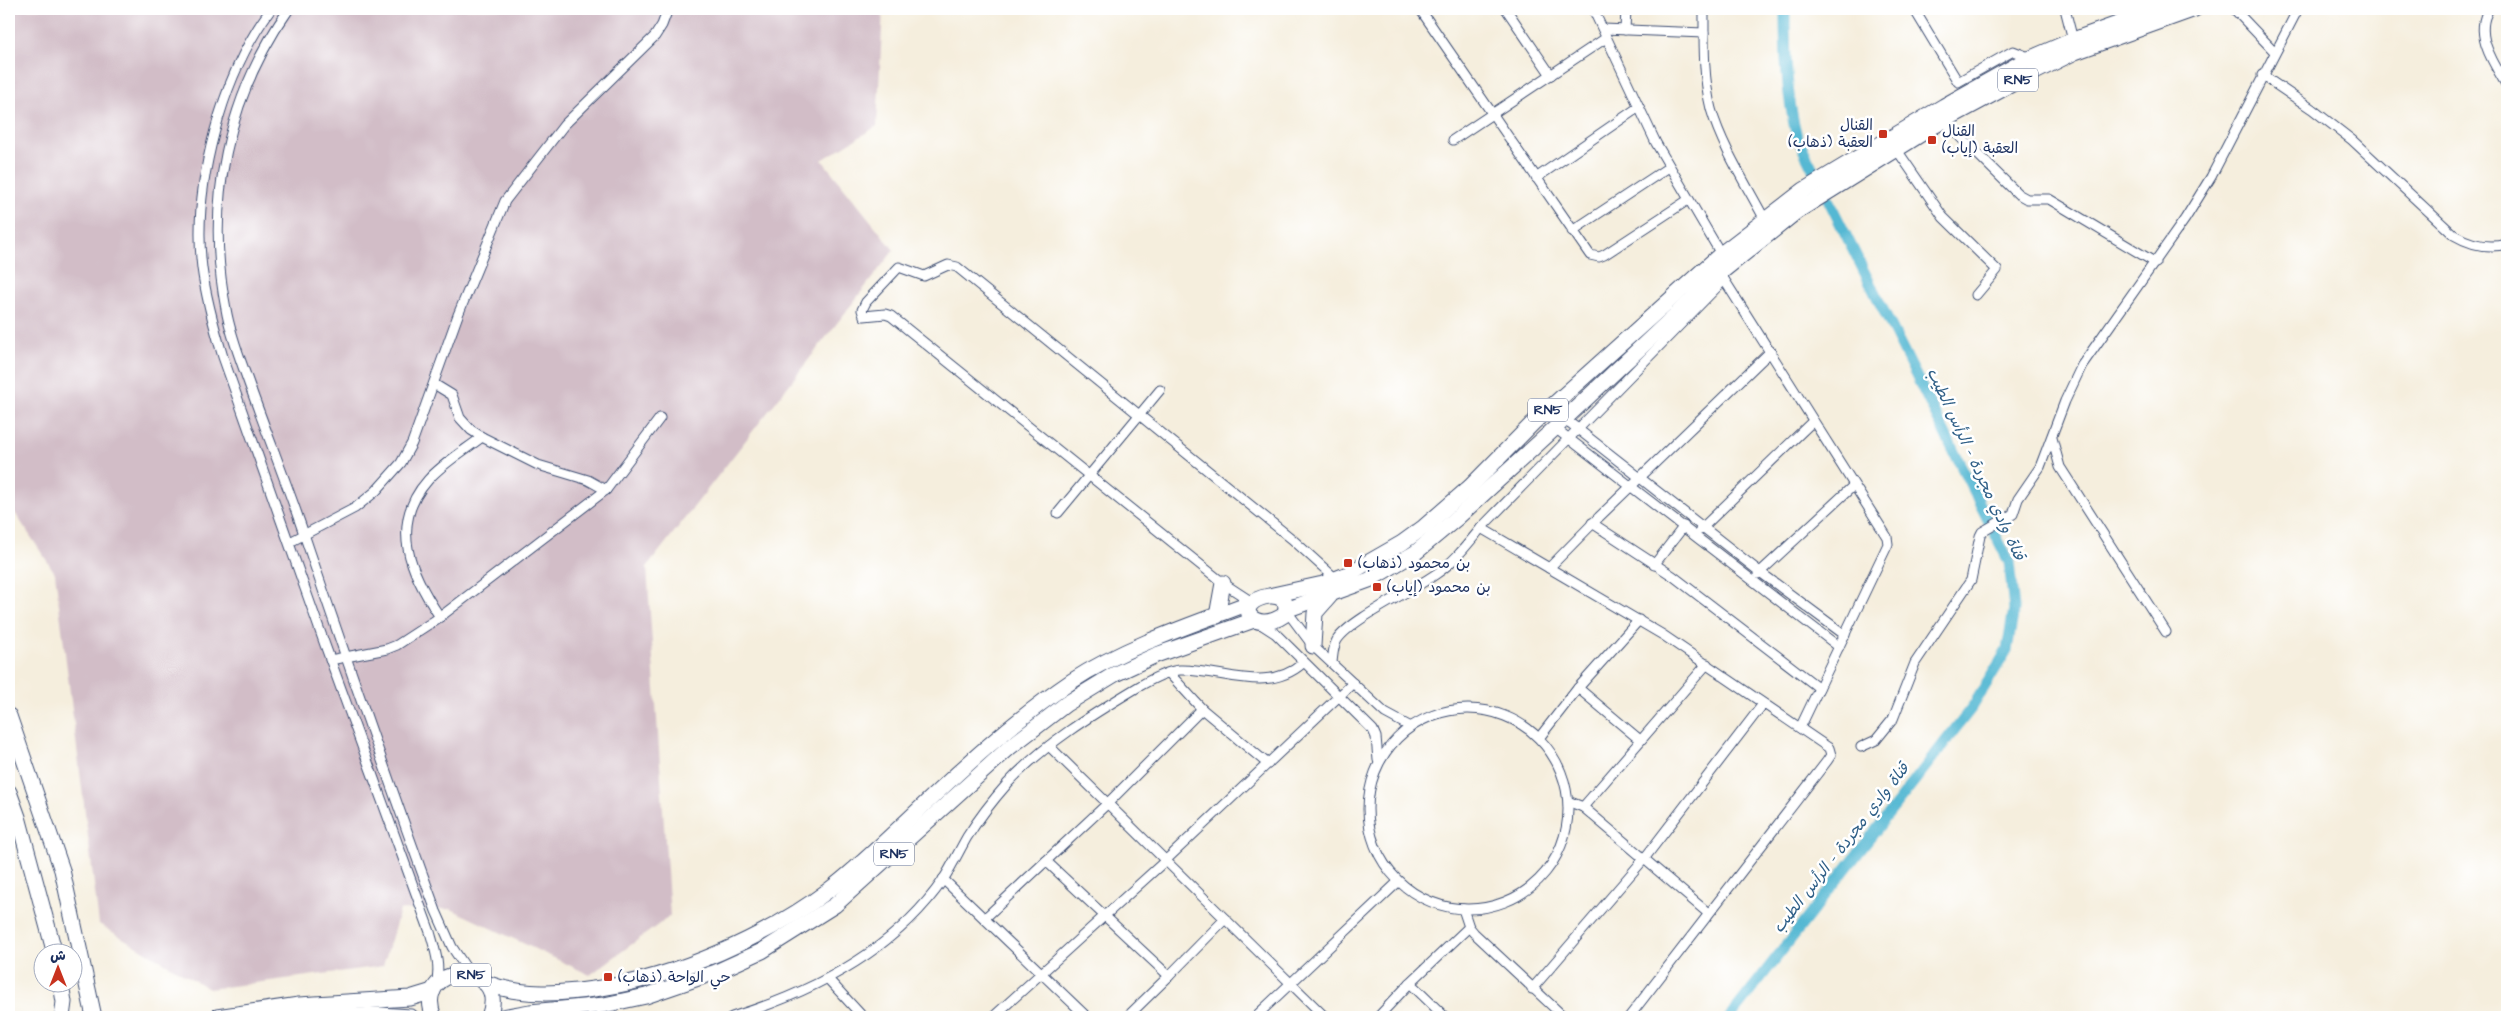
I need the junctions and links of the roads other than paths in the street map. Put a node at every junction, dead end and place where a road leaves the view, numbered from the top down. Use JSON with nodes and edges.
{"nodes":[{"id":1,"x":271,"y":9,"type":"edge"},
{"id":2,"x":668,"y":9,"type":"edge"},
{"id":3,"x":1420,"y":9,"type":"edge"},
{"id":4,"x":1506,"y":9,"type":"edge"},
{"id":5,"x":1593,"y":9,"type":"edge"},
{"id":6,"x":1626,"y":9,"type":"edge"},
{"id":7,"x":1704,"y":9,"type":"edge"},
{"id":8,"x":1914,"y":9,"type":"edge"},
{"id":9,"x":2065,"y":9,"type":"edge"},
{"id":10,"x":2195,"y":9,"type":"edge"},
{"id":11,"x":2234,"y":9,"type":"edge"},
{"id":12,"x":2298,"y":9,"type":"edge"},
{"id":13,"x":2489,"y":9,"type":"edge"},
{"id":14,"x":286,"y":10,"type":"edge"},
{"id":15,"x":2151,"y":10,"type":"edge"},
{"id":16,"x":1603,"y":29,"type":"junction"},
{"id":17,"x":1625,"y":30,"type":"junction"},
{"id":18,"x":1704,"y":33,"type":"junction"},
{"id":19,"x":1606,"y":38,"type":"junction"},
{"id":20,"x":2073,"y":40,"type":"junction"},
{"id":21,"x":2274,"y":51,"type":"junction"},
{"id":22,"x":2031,"y":58,"type":"junction"},
{"id":23,"x":1551,"y":75,"type":"junction"},
{"id":24,"x":2262,"y":75,"type":"junction"},
{"id":25,"x":2507,"y":86,"type":"edge"},
{"id":26,"x":1638,"y":107,"type":"junction"},
{"id":27,"x":1494,"y":114,"type":"junction"},
{"id":28,"x":1944,"y":121,"type":"junction"},
{"id":29,"x":1453,"y":140,"type":"dead end"},
{"id":30,"x":1897,"y":150,"type":"junction"},
{"id":31,"x":1669,"y":167,"type":"junction"},
{"id":32,"x":1849,"y":171,"type":"junction"},
{"id":33,"x":1536,"y":178,"type":"junction"},
{"id":34,"x":1808,"y":196,"type":"junction"},
{"id":35,"x":1688,"y":200,"type":"junction"},
{"id":36,"x":1765,"y":220,"type":"junction"},
{"id":37,"x":1572,"y":231,"type":"junction"},
{"id":38,"x":2507,"y":244,"type":"edge"},
{"id":39,"x":1721,"y":254,"type":"junction"},
{"id":40,"x":2156,"y":263,"type":"junction"},
{"id":41,"x":1722,"y":277,"type":"junction"},
{"id":42,"x":1976,"y":295,"type":"dead end"},
{"id":43,"x":1771,"y":351,"type":"junction"},
{"id":44,"x":434,"y":384,"type":"junction"},
{"id":45,"x":1160,"y":390,"type":"dead end"},
{"id":46,"x":1139,"y":415,"type":"junction"},
{"id":47,"x":660,"y":418,"type":"dead end"},
{"id":48,"x":1813,"y":421,"type":"junction"},
{"id":49,"x":1566,"y":429,"type":"junction"},
{"id":50,"x":2052,"y":436,"type":"junction"},
{"id":51,"x":482,"y":437,"type":"junction"},
{"id":52,"x":1089,"y":476,"type":"junction"},
{"id":53,"x":1640,"y":477,"type":"junction"},
{"id":54,"x":1631,"y":486,"type":"junction"},
{"id":55,"x":1852,"y":486,"type":"junction"},
{"id":56,"x":606,"y":490,"type":"junction"},
{"id":57,"x":1058,"y":513,"type":"dead end"},
{"id":58,"x":1592,"y":523,"type":"junction"},
{"id":59,"x":1684,"y":526,"type":"junction"},
{"id":60,"x":1703,"y":526,"type":"junction"},
{"id":61,"x":1481,"y":528,"type":"junction"},
{"id":62,"x":1695,"y":535,"type":"junction"},
{"id":63,"x":304,"y":536,"type":"junction"},
{"id":64,"x":290,"y":542,"type":"junction"},
{"id":65,"x":1654,"y":564,"type":"junction"},
{"id":66,"x":1549,"y":568,"type":"junction"},
{"id":67,"x":1760,"y":572,"type":"junction"},
{"id":68,"x":1336,"y":579,"type":"junction"},
{"id":69,"x":1753,"y":581,"type":"junction"},
{"id":70,"x":1223,"y":583,"type":"junction"},
{"id":71,"x":1273,"y":595,"type":"junction"},
{"id":72,"x":1330,"y":596,"type":"junction"},
{"id":73,"x":1252,"y":602,"type":"junction"},
{"id":74,"x":1286,"y":610,"type":"junction"},
{"id":75,"x":1217,"y":616,"type":"junction"},
{"id":76,"x":440,"y":617,"type":"junction"},
{"id":77,"x":1639,"y":620,"type":"junction"},
{"id":78,"x":1256,"y":622,"type":"junction"},
{"id":79,"x":2166,"y":632,"type":"dead end"},
{"id":80,"x":1845,"y":635,"type":"junction"},
{"id":81,"x":1313,"y":646,"type":"junction"},
{"id":82,"x":1839,"y":648,"type":"junction"},
{"id":83,"x":346,"y":657,"type":"junction"},
{"id":84,"x":330,"y":660,"type":"junction"},
{"id":85,"x":1332,"y":662,"type":"junction"},
{"id":86,"x":1303,"y":663,"type":"junction"},
{"id":87,"x":1707,"y":664,"type":"junction"},
{"id":88,"x":1169,"y":673,"type":"junction"},
{"id":89,"x":1353,"y":683,"type":"junction"},
{"id":90,"x":1578,"y":688,"type":"junction"},
{"id":91,"x":1819,"y":688,"type":"junction"},
{"id":92,"x":1339,"y":697,"type":"junction"},
{"id":93,"x":1763,"y":704,"type":"junction"},
{"id":94,"x":1202,"y":709,"type":"junction"},
{"id":95,"x":9,"y":716,"type":"edge"},
{"id":96,"x":1409,"y":726,"type":"junction"},
{"id":97,"x":1800,"y":728,"type":"junction"},
{"id":98,"x":1539,"y":738,"type":"junction"},
{"id":99,"x":1640,"y":740,"type":"junction"},
{"id":100,"x":1049,"y":746,"type":"junction"},
{"id":101,"x":1861,"y":747,"type":"dead end"},
{"id":102,"x":1378,"y":760,"type":"junction"},
{"id":103,"x":1268,"y":764,"type":"junction"},
{"id":104,"x":9,"y":792,"type":"edge"},
{"id":105,"x":1570,"y":802,"type":"junction"},
{"id":106,"x":1108,"y":803,"type":"junction"},
{"id":107,"x":1583,"y":808,"type":"junction"},
{"id":108,"x":1644,"y":859,"type":"junction"},
{"id":109,"x":1046,"y":861,"type":"junction"},
{"id":110,"x":1165,"y":861,"type":"junction"},
{"id":111,"x":944,"y":879,"type":"junction"},
{"id":112,"x":1398,"y":882,"type":"junction"},
{"id":113,"x":1463,"y":910,"type":"junction"},
{"id":114,"x":1708,"y":913,"type":"junction"},
{"id":115,"x":1105,"y":916,"type":"junction"},
{"id":116,"x":985,"y":918,"type":"junction"},
{"id":117,"x":1225,"y":919,"type":"junction"},
{"id":118,"x":1469,"y":928,"type":"junction"},
{"id":119,"x":52,"y":944,"type":"edge"},
{"id":120,"x":1040,"y":974,"type":"junction"},
{"id":121,"x":1169,"y":976,"type":"junction"},
{"id":122,"x":477,"y":978,"type":"junction"},
{"id":123,"x":828,"y":979,"type":"junction"},
{"id":124,"x":1410,"y":983,"type":"junction"},
{"id":125,"x":1291,"y":984,"type":"junction"},
{"id":126,"x":1532,"y":989,"type":"junction"},
{"id":127,"x":434,"y":990,"type":"junction"},
{"id":128,"x":63,"y":994,"type":"edge"},
{"id":129,"x":62,"y":1017,"type":"edge"},
{"id":130,"x":94,"y":1017,"type":"edge"},
{"id":131,"x":217,"y":1017,"type":"edge"},
{"id":132,"x":331,"y":1017,"type":"edge"},
{"id":133,"x":411,"y":1017,"type":"edge"},
{"id":134,"x":434,"y":1017,"type":"edge"},
{"id":135,"x":489,"y":1017,"type":"edge"},
{"id":136,"x":502,"y":1017,"type":"edge"},
{"id":137,"x":732,"y":1017,"type":"edge"},
{"id":138,"x":863,"y":1017,"type":"edge"},
{"id":139,"x":993,"y":1017,"type":"edge"},
{"id":140,"x":1087,"y":1017,"type":"edge"},
{"id":141,"x":1127,"y":1017,"type":"edge"},
{"id":142,"x":1256,"y":1017,"type":"edge"},
{"id":143,"x":1325,"y":1017,"type":"edge"},
{"id":144,"x":1378,"y":1017,"type":"edge"},
{"id":145,"x":1445,"y":1017,"type":"edge"},
{"id":146,"x":1564,"y":1017,"type":"edge"},
{"id":147,"x":1629,"y":1017,"type":"edge"}],
"edges":[{"from":1,"to":64,"type":"street"},
{"from":2,"to":44,"type":"street"},
{"from":3,"to":27,"type":"street"},
{"from":4,"to":23,"type":"street"},
{"from":5,"to":16,"type":"street"},
{"from":6,"to":17,"type":"street"},
{"from":7,"to":18,"type":"street"},
{"from":8,"to":22,"type":"street"},
{"from":9,"to":20,"type":"street"},
{"from":10,"to":28,"type":"highway","number":"RN5"},
{"from":11,"to":21,"type":"street"},
{"from":12,"to":21,"type":"street"},
{"from":13,"to":25,"type":"street"},
{"from":14,"to":63,"type":"street"},
{"from":15,"to":20,"type":"highway","number":"RN5"},
{"from":16,"to":17,"type":"street"},
{"from":16,"to":19,"type":"street"},
{"from":17,"to":18,"type":"street"},
{"from":18,"to":36,"type":"street"},
{"from":19,"to":23,"type":"street"},
{"from":19,"to":26,"type":"street"},
{"from":20,"to":22,"type":"highway","number":"RN5"},
{"from":21,"to":24,"type":"street"},
{"from":22,"to":32,"type":"highway","number":"RN5"},
{"from":23,"to":27,"type":"street"},
{"from":24,"to":38,"type":"street"},
{"from":24,"to":40,"type":"street"},
{"from":26,"to":31,"type":"street"},
{"from":26,"to":33,"type":"street"},
{"from":27,"to":29,"type":"street"},
{"from":27,"to":33,"type":"street"},
{"from":28,"to":30,"type":"highway","number":"RN5"},
{"from":28,"to":40,"type":"street"},
{"from":30,"to":32,"type":"highway","number":"RN5"},
{"from":30,"to":42,"type":"street"},
{"from":31,"to":35,"type":"street"},
{"from":31,"to":37,"type":"street"},
{"from":32,"to":34,"type":"highway","number":"RN5"},
{"from":33,"to":37,"type":"street"},
{"from":34,"to":36,"type":"highway","number":"RN5"},
{"from":34,"to":41,"type":"highway","number":"RN5"},
{"from":35,"to":37,"type":"street"},
{"from":35,"to":39,"type":"street"},
{"from":36,"to":39,"type":"highway","number":"RN5"},
{"from":39,"to":68,"type":"highway","number":"RN5"},
{"from":40,"to":50,"type":"street"},
{"from":41,"to":43,"type":"street"},
{"from":41,"to":49,"type":"highway","number":"RN5"},
{"from":43,"to":48,"type":"street"},
{"from":43,"to":53,"type":"street"},
{"from":44,"to":51,"type":"street"},
{"from":44,"to":63,"type":"street"},
{"from":45,"to":46,"type":"street"},
{"from":46,"to":52,"type":"street"},
{"from":46,"to":52,"type":"street"},
{"from":46,"to":68,"type":"street"},
{"from":47,"to":56,"type":"street"},
{"from":48,"to":55,"type":"street"},
{"from":48,"to":60,"type":"street"},
{"from":49,"to":53,"type":"street"},
{"from":49,"to":54,"type":"street"},
{"from":49,"to":61,"type":"street"},
{"from":49,"to":72,"type":"highway","number":"RN5"},
{"from":50,"to":79,"type":"street"},
{"from":50,"to":101,"type":"street"},
{"from":51,"to":56,"type":"street"},
{"from":51,"to":76,"type":"street"},
{"from":52,"to":57,"type":"street"},
{"from":52,"to":70,"type":"street"},
{"from":53,"to":54,"type":"street"},
{"from":53,"to":60,"type":"street"},
{"from":54,"to":58,"type":"street"},
{"from":54,"to":59,"type":"street"},
{"from":55,"to":67,"type":"street"},
{"from":55,"to":80,"type":"street"},
{"from":56,"to":76,"type":"street"},
{"from":58,"to":65,"type":"street"},
{"from":58,"to":66,"type":"street"},
{"from":59,"to":62,"type":"street"},
{"from":59,"to":65,"type":"street"},
{"from":60,"to":62,"type":"street"},
{"from":60,"to":67,"type":"street"},
{"from":61,"to":66,"type":"street"},
{"from":61,"to":85,"type":"street"},
{"from":62,"to":69,"type":"street"},
{"from":63,"to":64,"type":"street"},
{"from":63,"to":83,"type":"street"},
{"from":64,"to":84,"type":"street"},
{"from":65,"to":91,"type":"street"},
{"from":66,"to":77,"type":"street"},
{"from":67,"to":69,"type":"street"},
{"from":67,"to":80,"type":"street"},
{"from":68,"to":71,"type":"highway","number":"RN5"},
{"from":69,"to":82,"type":"street"},
{"from":70,"to":73,"type":"street"},
{"from":70,"to":75,"type":"highway"},
{"from":71,"to":73,"type":"highway","number":"RN5"},
{"from":71,"to":74,"type":"highway"},
{"from":72,"to":74,"type":"highway","number":"RN5"},
{"from":72,"to":81,"type":"highway"},
{"from":73,"to":75,"type":"highway","number":"RN5"},
{"from":73,"to":78,"type":"highway"},
{"from":74,"to":78,"type":"highway","number":"RN5"},
{"from":74,"to":81,"type":"street"},
{"from":75,"to":122,"type":"highway","number":"RN5"},
{"from":76,"to":83,"type":"street"},
{"from":77,"to":87,"type":"street"},
{"from":77,"to":90,"type":"street"},
{"from":78,"to":86,"type":"street"},
{"from":78,"to":136,"type":"highway","number":"RN5"},
{"from":80,"to":82,"type":"street"},
{"from":81,"to":85,"type":"street"},
{"from":82,"to":91,"type":"street"},
{"from":83,"to":84,"type":"street"},
{"from":83,"to":122,"type":"street"},
{"from":84,"to":127,"type":"street"},
{"from":85,"to":89,"type":"street"},
{"from":86,"to":88,"type":"street"},
{"from":86,"to":92,"type":"street"},
{"from":87,"to":93,"type":"street"},
{"from":87,"to":99,"type":"street"},
{"from":88,"to":94,"type":"street"},
{"from":88,"to":100,"type":"street"},
{"from":89,"to":92,"type":"street"},
{"from":89,"to":96,"type":"street"},
{"from":90,"to":98,"type":"street"},
{"from":90,"to":99,"type":"street"},
{"from":91,"to":97,"type":"street"},
{"from":92,"to":102,"type":"street"},
{"from":92,"to":103,"type":"street"},
{"from":93,"to":97,"type":"street"},
{"from":93,"to":108,"type":"street"},
{"from":94,"to":103,"type":"street"},
{"from":94,"to":106,"type":"street"},
{"from":95,"to":130,"type":"highway"},
{"from":96,"to":98,"type":"street"},
{"from":96,"to":102,"type":"street"},
{"from":97,"to":114,"type":"street"},
{"from":98,"to":105,"type":"street"},
{"from":99,"to":107,"type":"street"},
{"from":100,"to":106,"type":"street"},
{"from":100,"to":111,"type":"street"},
{"from":102,"to":112,"type":"street"},
{"from":103,"to":110,"type":"street"},
{"from":104,"to":119,"type":"highway"},
{"from":105,"to":107,"type":"street"},
{"from":105,"to":113,"type":"street"},
{"from":106,"to":109,"type":"street"},
{"from":106,"to":110,"type":"street"},
{"from":107,"to":108,"type":"street"},
{"from":108,"to":114,"type":"street"},
{"from":108,"to":126,"type":"street"},
{"from":109,"to":115,"type":"street"},
{"from":109,"to":116,"type":"street"},
{"from":110,"to":115,"type":"street"},
{"from":110,"to":117,"type":"street"},
{"from":111,"to":116,"type":"street"},
{"from":111,"to":123,"type":"street"},
{"from":112,"to":113,"type":"street"},
{"from":112,"to":125,"type":"street"},
{"from":113,"to":118,"type":"street"},
{"from":114,"to":147,"type":"street"},
{"from":115,"to":120,"type":"street"},
{"from":115,"to":121,"type":"street"},
{"from":116,"to":120,"type":"street"},
{"from":117,"to":121,"type":"street"},
{"from":117,"to":125,"type":"street"},
{"from":118,"to":124,"type":"street"},
{"from":118,"to":126,"type":"street"},
{"from":120,"to":139,"type":"street"},
{"from":120,"to":140,"type":"street"},
{"from":121,"to":141,"type":"street"},
{"from":122,"to":127,"type":"highway","number":"RN5"},
{"from":122,"to":135,"type":"highway","number":"RN5"},
{"from":123,"to":137,"type":"street"},
{"from":123,"to":138,"type":"street"},
{"from":124,"to":144,"type":"street"},
{"from":124,"to":145,"type":"street"},
{"from":125,"to":142,"type":"street"},
{"from":125,"to":143,"type":"street"},
{"from":126,"to":146,"type":"street"},
{"from":127,"to":131,"type":"highway","number":"RN5"},
{"from":127,"to":134,"type":"highway","number":"RN5"},
{"from":128,"to":129,"type":"highway"},
{"from":132,"to":133,"type":"highway"}]}
